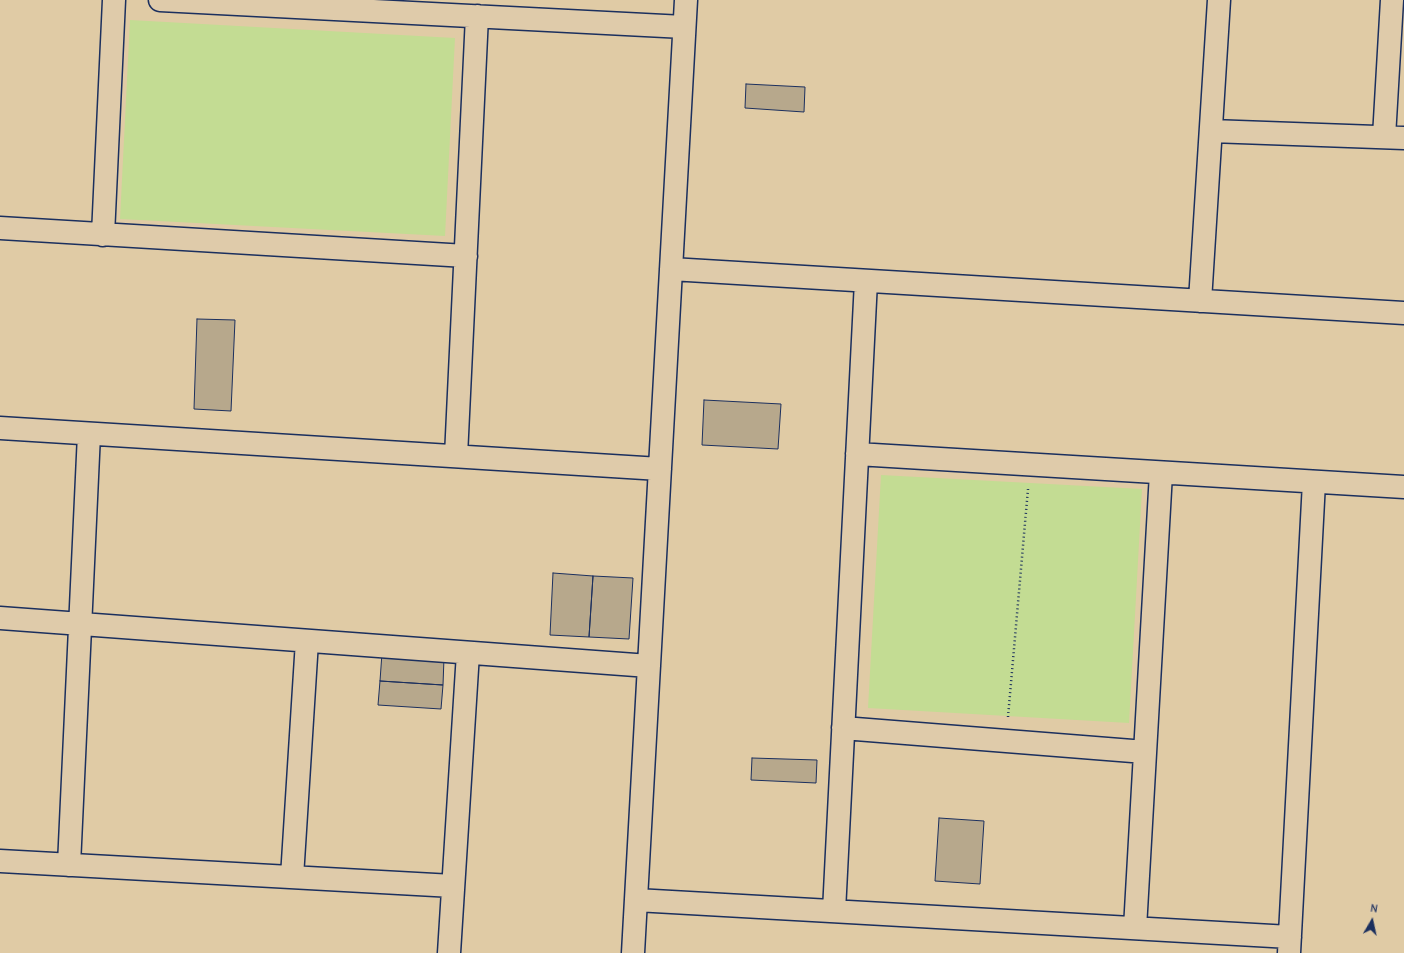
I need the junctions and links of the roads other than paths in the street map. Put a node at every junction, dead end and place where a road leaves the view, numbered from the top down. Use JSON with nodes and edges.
{"nodes":[{"id":1,"x":114,"y":0,"type":"edge"},
{"id":2,"x":160,"y":0,"type":"edge"},
{"id":3,"x":686,"y":0,"type":"edge"},
{"id":4,"x":1219,"y":0,"type":"edge"},
{"id":5,"x":1392,"y":0,"type":"edge"},
{"id":6,"x":477,"y":16,"type":"junction"},
{"id":7,"x":684,"y":27,"type":"junction"},
{"id":8,"x":1210,"y":131,"type":"junction"},
{"id":9,"x":1394,"y":137,"type":"edge"},
{"id":10,"x":0,"y":228,"type":"edge"},
{"id":11,"x":103,"y":234,"type":"junction"},
{"id":12,"x":466,"y":256,"type":"junction"},
{"id":13,"x":671,"y":269,"type":"junction"},
{"id":14,"x":866,"y":281,"type":"junction"},
{"id":15,"x":1200,"y":301,"type":"junction"},
{"id":16,"x":1404,"y":313,"type":"edge"},
{"id":17,"x":0,"y":428,"type":"edge"},
{"id":18,"x":89,"y":434,"type":"junction"},
{"id":19,"x":857,"y":454,"type":"junction"},
{"id":20,"x":456,"y":456,"type":"junction"},
{"id":21,"x":660,"y":469,"type":"junction"},
{"id":22,"x":1161,"y":473,"type":"junction"},
{"id":23,"x":1314,"y":482,"type":"junction"},
{"id":24,"x":1404,"y":487,"type":"edge"},
{"id":25,"x":0,"y":618,"type":"edge"},
{"id":26,"x":80,"y":624,"type":"junction"},
{"id":27,"x":307,"y":641,"type":"junction"},
{"id":28,"x":468,"y":653,"type":"junction"},
{"id":29,"x":649,"y":666,"type":"junction"},
{"id":30,"x":844,"y":728,"type":"junction"},
{"id":31,"x":1145,"y":752,"type":"junction"},
{"id":32,"x":0,"y":861,"type":"edge"},
{"id":33,"x":69,"y":864,"type":"junction"},
{"id":34,"x":292,"y":877,"type":"junction"},
{"id":35,"x":453,"y":886,"type":"junction"},
{"id":36,"x":636,"y":900,"type":"junction"},
{"id":37,"x":834,"y":911,"type":"junction"},
{"id":38,"x":1135,"y":928,"type":"junction"},
{"id":39,"x":1289,"y":945,"type":"edge"},
{"id":40,"x":449,"y":953,"type":"edge"},
{"id":41,"x":633,"y":953,"type":"edge"}],
"edges":[{"from":1,"to":11,"type":"street"},
{"from":2,"to":6,"type":"street"},
{"from":3,"to":7,"type":"street"},
{"from":4,"to":8,"type":"street"},
{"from":5,"to":9,"type":"street"},
{"from":6,"to":7,"type":"street"},
{"from":6,"to":12,"type":"street"},
{"from":7,"to":13,"type":"street"},
{"from":8,"to":9,"type":"street"},
{"from":8,"to":15,"type":"street"},
{"from":10,"to":11,"type":"street"},
{"from":11,"to":12,"type":"street"},
{"from":12,"to":20,"type":"street"},
{"from":13,"to":14,"type":"street"},
{"from":13,"to":21,"type":"street"},
{"from":14,"to":15,"type":"street"},
{"from":14,"to":19,"type":"street"},
{"from":15,"to":16,"type":"street"},
{"from":17,"to":18,"type":"street"},
{"from":18,"to":20,"type":"street"},
{"from":18,"to":26,"type":"street"},
{"from":19,"to":22,"type":"street"},
{"from":19,"to":30,"type":"street"},
{"from":20,"to":21,"type":"street"},
{"from":21,"to":29,"type":"street"},
{"from":22,"to":23,"type":"street"},
{"from":22,"to":31,"type":"street"},
{"from":23,"to":24,"type":"street"},
{"from":23,"to":39,"type":"street"},
{"from":25,"to":26,"type":"street"},
{"from":26,"to":27,"type":"street"},
{"from":26,"to":33,"type":"street"},
{"from":27,"to":28,"type":"street"},
{"from":27,"to":34,"type":"street"},
{"from":28,"to":29,"type":"street"},
{"from":28,"to":35,"type":"street"},
{"from":29,"to":36,"type":"street"},
{"from":30,"to":31,"type":"street"},
{"from":30,"to":37,"type":"street"},
{"from":31,"to":38,"type":"street"},
{"from":32,"to":33,"type":"street"},
{"from":33,"to":34,"type":"street"},
{"from":34,"to":35,"type":"street"},
{"from":35,"to":40,"type":"street"},
{"from":36,"to":37,"type":"street"},
{"from":36,"to":41,"type":"street"},
{"from":37,"to":38,"type":"street"},
{"from":38,"to":39,"type":"street"}]}
